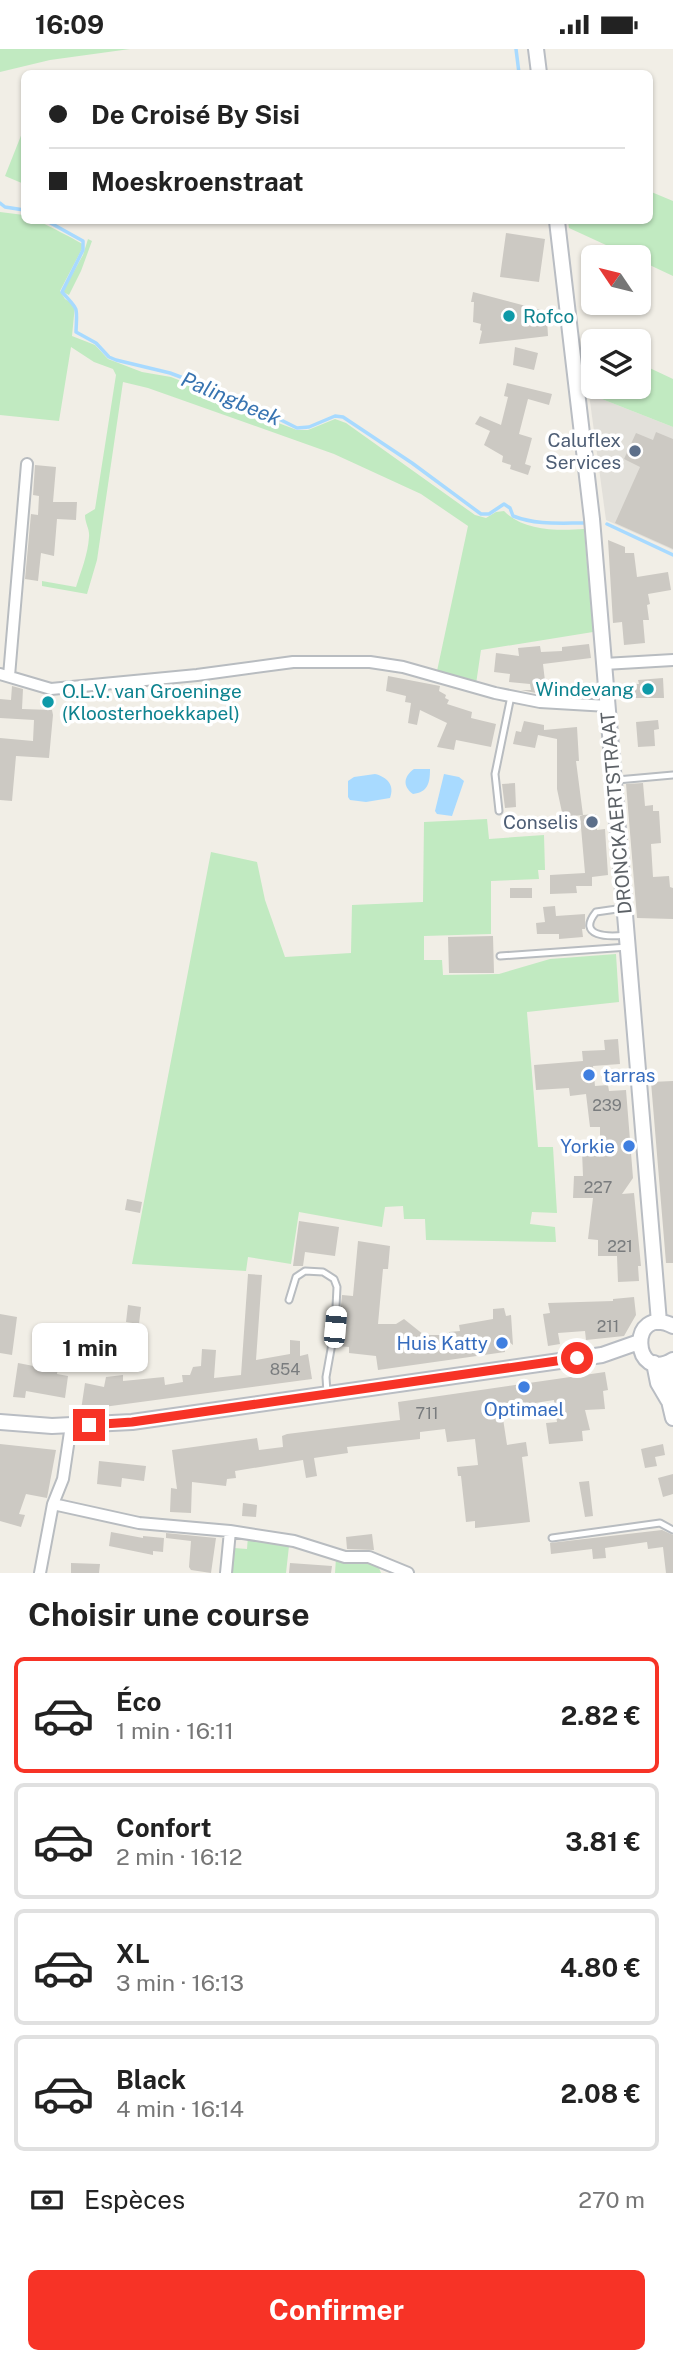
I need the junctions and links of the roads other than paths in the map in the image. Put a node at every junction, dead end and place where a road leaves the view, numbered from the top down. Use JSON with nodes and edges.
{"nodes":[{"id":1,"x":536,"y":49,"type":"edge"},
{"id":2,"x":539,"y":70,"type":"edge"},
{"id":3,"x":557,"y":224,"type":"edge"},
{"id":4,"x":27,"y":464,"type":"dead end"},
{"id":5,"x":673,"y":660,"type":"edge"},
{"id":6,"x":604,"y":664,"type":"junction"},
{"id":7,"x":5,"y":675,"type":"edge"},
{"id":8,"x":510,"y":696,"type":"junction"},
{"id":9,"x":608,"y":706,"type":"junction"},
{"id":10,"x":673,"y":775,"type":"edge"},
{"id":11,"x":614,"y":780,"type":"junction"},
{"id":12,"x":499,"y":811,"type":"dead end"},
{"id":13,"x":624,"y":908,"type":"junction"},
{"id":14,"x":627,"y":941,"type":"junction"},
{"id":15,"x":500,"y":956,"type":"dead end"},
{"id":16,"x":289,"y":1300,"type":"dead end"},
{"id":17,"x":666,"y":1324,"type":"edge"},
{"id":18,"x":655,"y":1357,"type":"edge"},
{"id":19,"x":327,"y":1394,"type":"junction"},
{"id":20,"x":673,"y":1418,"type":"edge"},
{"id":21,"x":0,"y":1422,"type":"edge"},
{"id":22,"x":71,"y":1425,"type":"junction"},
{"id":23,"x":53,"y":1504,"type":"junction"},
{"id":24,"x":673,"y":1530,"type":"edge"},
{"id":25,"x":230,"y":1531,"type":"junction"},
{"id":26,"x":552,"y":1538,"type":"dead end"},
{"id":27,"x":40,"y":1573,"type":"edge"},
{"id":28,"x":226,"y":1573,"type":"edge"},
{"id":29,"x":408,"y":1573,"type":"edge"}],
"edges":[{"from":1,"to":2,"type":"main road"},
{"from":3,"to":6,"type":"main road","name":"DRONCKAERTSTRAAT"},
{"from":4,"to":7,"type":"street"},
{"from":5,"to":6,"type":"street"},
{"from":6,"to":9,"type":"main road","name":"DRONCKAERTSTRAAT"},
{"from":7,"to":8,"type":"street"},
{"from":8,"to":9,"type":"street"},
{"from":8,"to":12,"type":"lane"},
{"from":9,"to":11,"type":"main road","name":"DRONCKAERTSTRAAT"},
{"from":10,"to":11,"type":"lane"},
{"from":11,"to":13,"type":"main road","name":"DRONCKAERTSTRAAT"},
{"from":13,"to":14,"type":"main road","name":"DRONCKAERTSTRAAT"},
{"from":13,"to":14,"type":"lane"},
{"from":14,"to":15,"type":"lane"},
{"from":14,"to":17,"type":"main road","name":"DRONCKAERTSTRAAT"},
{"from":16,"to":19,"type":"lane"},
{"from":17,"to":18,"type":"main road"},
{"from":18,"to":19,"type":"main road"},
{"from":18,"to":20,"type":"main road"},
{"from":19,"to":22,"type":"main road"},
{"from":21,"to":22,"type":"main road"},
{"from":22,"to":23,"type":"street"},
{"from":23,"to":25,"type":"street"},
{"from":23,"to":27,"type":"street"},
{"from":24,"to":26,"type":"lane"},
{"from":25,"to":28,"type":"street"},
{"from":25,"to":29,"type":"street"}]}
